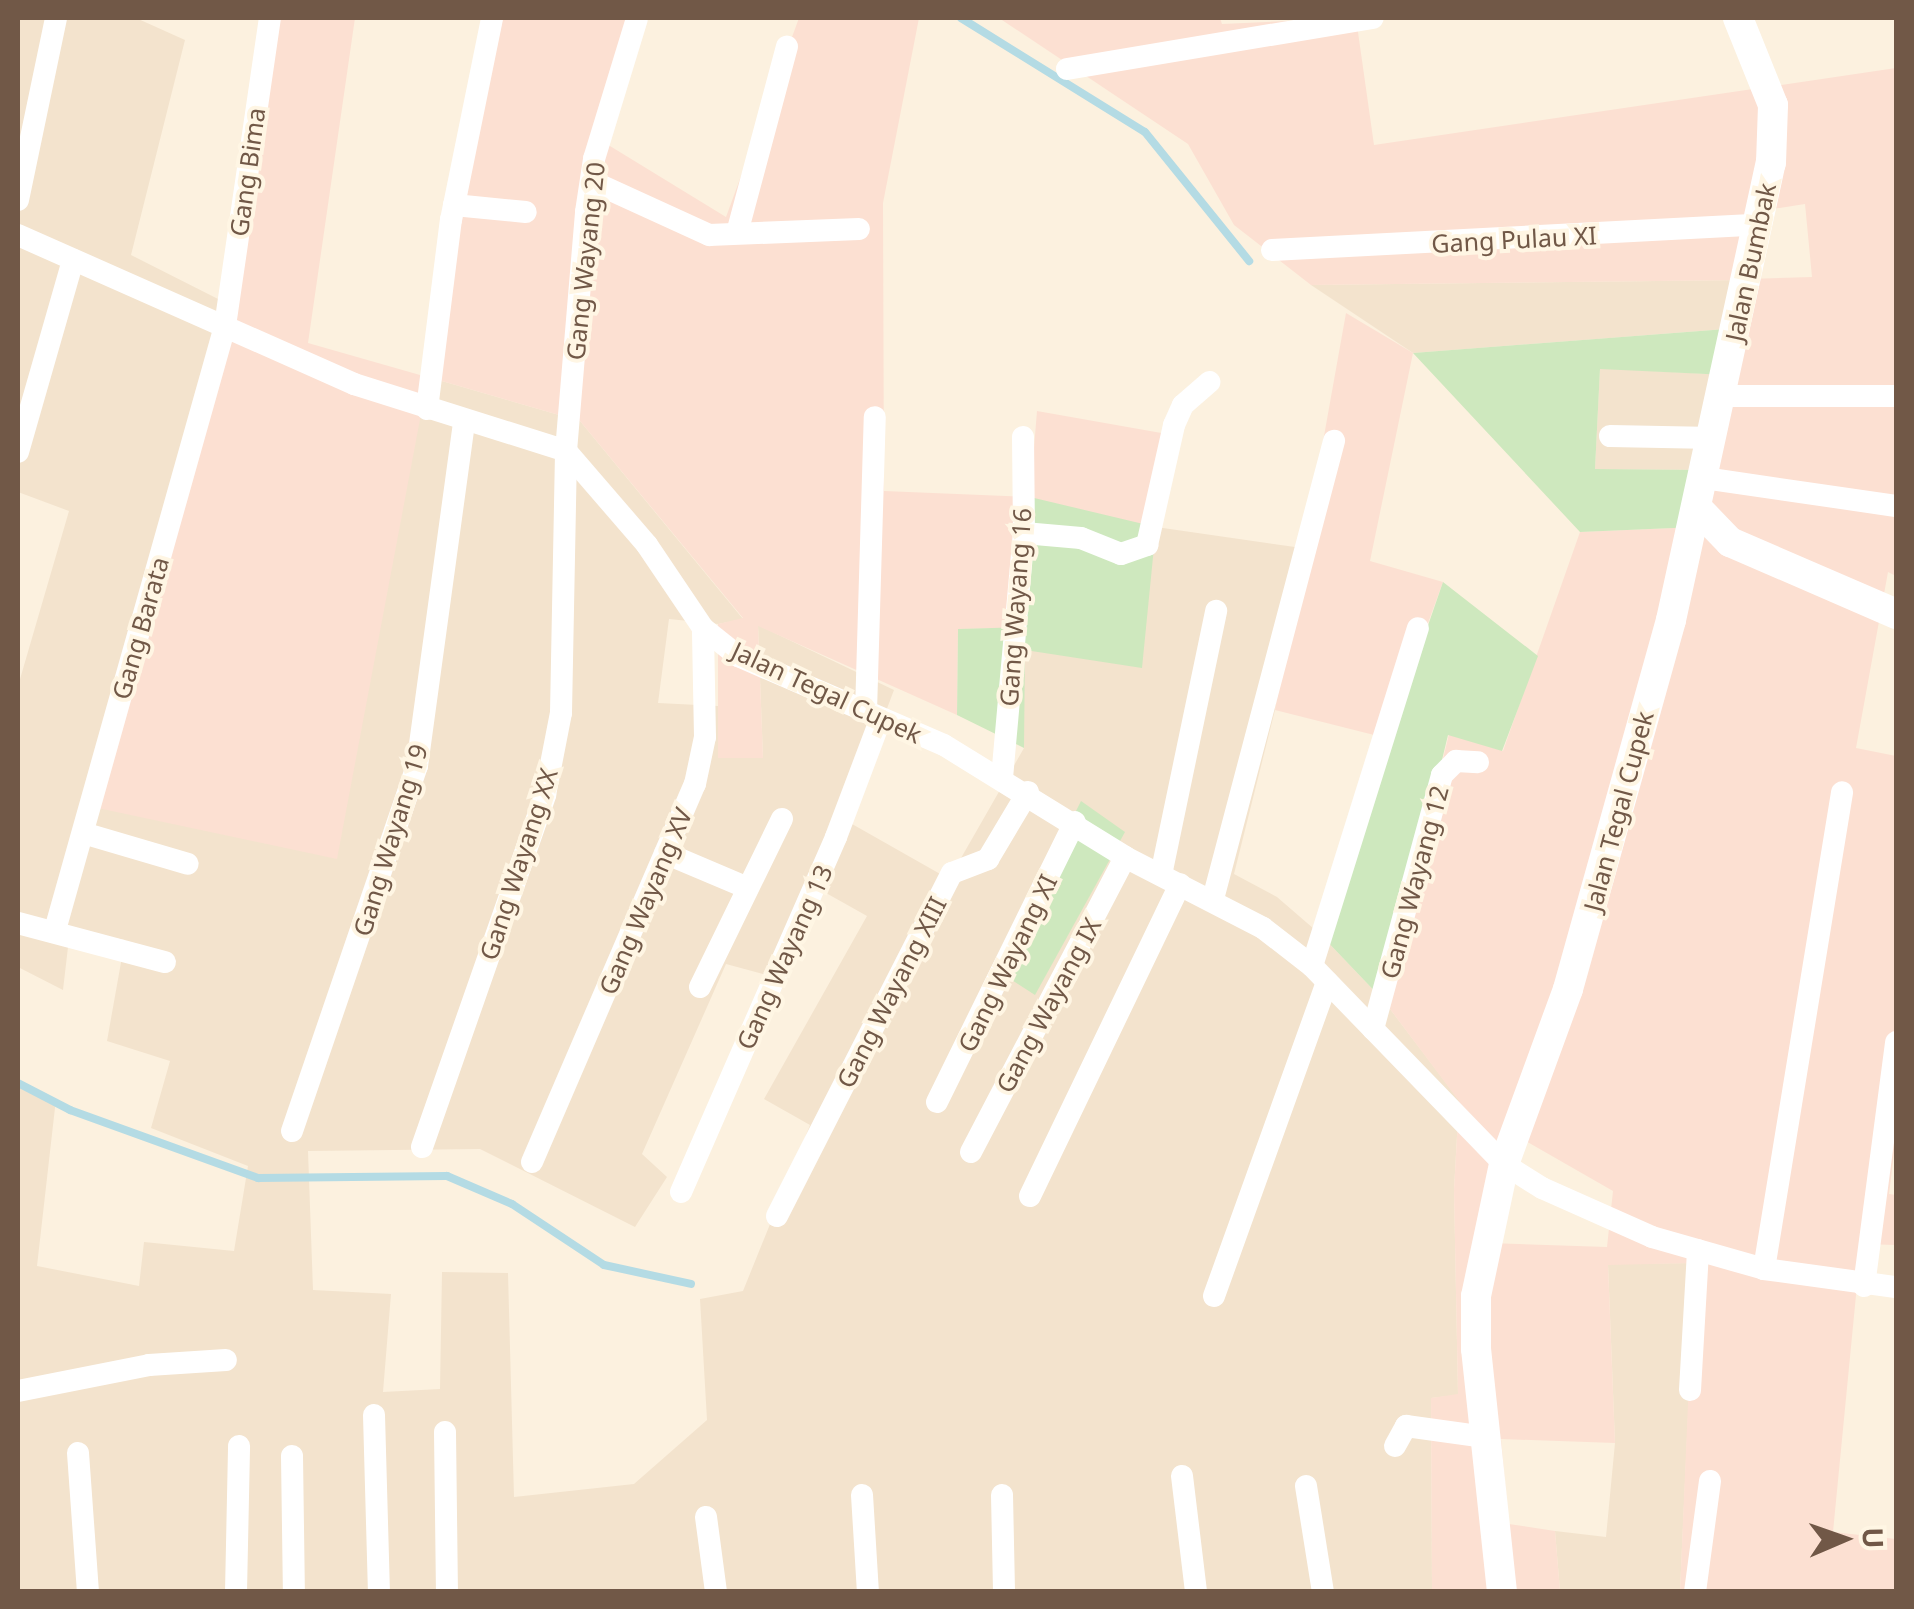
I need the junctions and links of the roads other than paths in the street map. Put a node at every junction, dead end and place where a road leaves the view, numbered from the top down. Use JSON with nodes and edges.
{"nodes":[{"id":1,"x":56,"y":18,"type":"edge"},
{"id":2,"x":270,"y":18,"type":"edge"},
{"id":3,"x":492,"y":18,"type":"edge"},
{"id":4,"x":637,"y":18,"type":"edge"},
{"id":5,"x":1373,"y":18,"type":"edge"},
{"id":6,"x":1738,"y":18,"type":"edge"},
{"id":7,"x":787,"y":47,"type":"dead end"},
{"id":8,"x":1067,"y":69,"type":"dead end"},
{"id":9,"x":591,"y":180,"type":"junction"},
{"id":10,"x":18,"y":200,"type":"edge"},
{"id":11,"x":454,"y":204,"type":"junction"},
{"id":12,"x":526,"y":212,"type":"dead end"},
{"id":13,"x":1756,"y":225,"type":"junction"},
{"id":14,"x":859,"y":230,"type":"dead end"},
{"id":15,"x":737,"y":233,"type":"junction"},
{"id":16,"x":18,"y":236,"type":"edge"},
{"id":17,"x":1272,"y":250,"type":"dead end"},
{"id":18,"x":73,"y":260,"type":"junction"},
{"id":19,"x":224,"y":326,"type":"junction"},
{"id":20,"x":1209,"y":382,"type":"dead end"},
{"id":21,"x":1723,"y":396,"type":"junction"},
{"id":22,"x":1896,"y":396,"type":"edge"},
{"id":23,"x":428,"y":409,"type":"junction"},
{"id":24,"x":875,"y":417,"type":"dead end"},
{"id":25,"x":464,"y":421,"type":"junction"},
{"id":26,"x":1610,"y":436,"type":"dead end"},
{"id":27,"x":1023,"y":437,"type":"dead end"},
{"id":28,"x":1714,"y":438,"type":"junction"},
{"id":29,"x":1334,"y":441,"type":"dead end"},
{"id":30,"x":566,"y":450,"type":"junction"},
{"id":31,"x":18,"y":452,"type":"edge"},
{"id":32,"x":1704,"y":478,"type":"junction"},
{"id":33,"x":1896,"y":506,"type":"edge"},
{"id":34,"x":1699,"y":510,"type":"junction"},
{"id":35,"x":1024,"y":533,"type":"junction"},
{"id":36,"x":1216,"y":610,"type":"dead end"},
{"id":37,"x":1896,"y":614,"type":"edge"},
{"id":38,"x":703,"y":628,"type":"junction"},
{"id":39,"x":1418,"y":628,"type":"dead end"},
{"id":40,"x":874,"y":715,"type":"junction"},
{"id":41,"x":1478,"y":762,"type":"dead end"},
{"id":42,"x":1002,"y":778,"type":"junction"},
{"id":43,"x":1028,"y":792,"type":"junction"},
{"id":44,"x":1842,"y":792,"type":"dead end"},
{"id":45,"x":782,"y":819,"type":"dead end"},
{"id":46,"x":1075,"y":822,"type":"junction"},
{"id":47,"x":83,"y":833,"type":"junction"},
{"id":48,"x":665,"y":854,"type":"junction"},
{"id":49,"x":1125,"y":857,"type":"junction"},
{"id":50,"x":188,"y":864,"type":"dead end"},
{"id":51,"x":1170,"y":880,"type":"junction"},
{"id":52,"x":745,"y":887,"type":"junction"},
{"id":53,"x":1214,"y":899,"type":"junction"},
{"id":54,"x":18,"y":922,"type":"edge"},
{"id":55,"x":55,"y":930,"type":"junction"},
{"id":56,"x":166,"y":962,"type":"dead end"},
{"id":57,"x":1320,"y":974,"type":"junction"},
{"id":58,"x":700,"y":987,"type":"dead end"},
{"id":59,"x":1374,"y":1029,"type":"junction"},
{"id":60,"x":1896,"y":1042,"type":"edge"},
{"id":61,"x":937,"y":1102,"type":"dead end"},
{"id":62,"x":292,"y":1131,"type":"dead end"},
{"id":63,"x":422,"y":1147,"type":"dead end"},
{"id":64,"x":971,"y":1152,"type":"dead end"},
{"id":65,"x":532,"y":1162,"type":"dead end"},
{"id":66,"x":1504,"y":1164,"type":"junction"},
{"id":67,"x":681,"y":1192,"type":"dead end"},
{"id":68,"x":1030,"y":1196,"type":"dead end"},
{"id":69,"x":777,"y":1216,"type":"dead end"},
{"id":70,"x":1698,"y":1250,"type":"junction"},
{"id":71,"x":1764,"y":1269,"type":"junction"},
{"id":72,"x":1864,"y":1286,"type":"junction"},
{"id":73,"x":1896,"y":1287,"type":"edge"},
{"id":74,"x":1214,"y":1296,"type":"dead end"},
{"id":75,"x":226,"y":1360,"type":"dead end"},
{"id":76,"x":1690,"y":1390,"type":"dead end"},
{"id":77,"x":18,"y":1391,"type":"edge"},
{"id":78,"x":374,"y":1416,"type":"dead end"},
{"id":79,"x":445,"y":1432,"type":"dead end"},
{"id":80,"x":1485,"y":1437,"type":"junction"},
{"id":81,"x":239,"y":1446,"type":"dead end"},
{"id":82,"x":1395,"y":1446,"type":"dead end"},
{"id":83,"x":78,"y":1452,"type":"dead end"},
{"id":84,"x":292,"y":1456,"type":"dead end"},
{"id":85,"x":1182,"y":1476,"type":"dead end"},
{"id":86,"x":1710,"y":1481,"type":"dead end"},
{"id":87,"x":1306,"y":1486,"type":"dead end"},
{"id":88,"x":862,"y":1495,"type":"dead end"},
{"id":89,"x":1002,"y":1495,"type":"dead end"},
{"id":90,"x":706,"y":1518,"type":"dead end"},
{"id":91,"x":88,"y":1592,"type":"edge"},
{"id":92,"x":236,"y":1592,"type":"edge"},
{"id":93,"x":294,"y":1592,"type":"edge"},
{"id":94,"x":378,"y":1592,"type":"edge"},
{"id":95,"x":447,"y":1592,"type":"edge"},
{"id":96,"x":716,"y":1592,"type":"edge"},
{"id":97,"x":868,"y":1592,"type":"edge"},
{"id":98,"x":1004,"y":1592,"type":"edge"},
{"id":99,"x":1196,"y":1592,"type":"edge"},
{"id":100,"x":1323,"y":1592,"type":"edge"},
{"id":101,"x":1502,"y":1592,"type":"edge"},
{"id":102,"x":1695,"y":1592,"type":"edge"}],
"edges":[{"from":1,"to":10,"type":"street"},
{"from":2,"to":19,"type":"street","name":"Gang Bima"},
{"from":3,"to":11,"type":"street"},
{"from":4,"to":9,"type":"street","name":"Gang Wayang 20"},
{"from":5,"to":8,"type":"street"},
{"from":6,"to":13,"type":"street","name":"Jalan Bumbak"},
{"from":7,"to":15,"type":"street"},
{"from":9,"to":15,"type":"street"},
{"from":9,"to":30,"type":"street","name":"Gang Wayang 20"},
{"from":11,"to":12,"type":"street"},
{"from":11,"to":23,"type":"street"},
{"from":13,"to":17,"type":"street","name":"Gang Pulau XI"},
{"from":13,"to":21,"type":"street","name":"Jalan Bumbak"},
{"from":14,"to":15,"type":"street"},
{"from":16,"to":18,"type":"street"},
{"from":18,"to":19,"type":"street"},
{"from":18,"to":31,"type":"street"},
{"from":19,"to":23,"type":"street"},
{"from":19,"to":47,"type":"street","name":"Gang Barata"},
{"from":20,"to":35,"type":"street"},
{"from":21,"to":22,"type":"street"},
{"from":21,"to":28,"type":"street","name":"Jalan Bumbak"},
{"from":23,"to":25,"type":"street"},
{"from":24,"to":40,"type":"street"},
{"from":25,"to":30,"type":"street"},
{"from":25,"to":62,"type":"street","name":"Gang Wayang 19"},
{"from":26,"to":28,"type":"street"},
{"from":27,"to":35,"type":"street","name":"Gang Wayang 16"},
{"from":28,"to":32,"type":"street","name":"Jalan Bumbak"},
{"from":29,"to":53,"type":"street"},
{"from":30,"to":38,"type":"street","name":"Jalan Tegal Cupek"},
{"from":30,"to":63,"type":"street","name":"Gang Wayang XX"},
{"from":32,"to":33,"type":"street"},
{"from":32,"to":34,"type":"street","name":"Jalan Bumbak"},
{"from":34,"to":37,"type":"street"},
{"from":34,"to":66,"type":"street","name":"Jalan Tegal Cupek"},
{"from":35,"to":42,"type":"street","name":"Gang Wayang 16"},
{"from":36,"to":51,"type":"street"},
{"from":38,"to":40,"type":"street","name":"Jalan Tegal Cupek"},
{"from":38,"to":48,"type":"street","name":"Gang Wayang XV"},
{"from":39,"to":57,"type":"street"},
{"from":40,"to":42,"type":"street","name":"Jalan Tegal Cupek"},
{"from":40,"to":67,"type":"street","name":"Gang Wayang 13"},
{"from":41,"to":59,"type":"street","name":"Gang Wayang 12"},
{"from":42,"to":43,"type":"street","name":"Jalan Tegal Cupek"},
{"from":43,"to":46,"type":"street","name":"Jalan Tegal Cupek"},
{"from":43,"to":69,"type":"street","name":"Gang Wayang XIII"},
{"from":44,"to":71,"type":"street"},
{"from":45,"to":52,"type":"street"},
{"from":46,"to":49,"type":"street","name":"Jalan Tegal Cupek"},
{"from":46,"to":61,"type":"street","name":"Gang Wayang XI"},
{"from":47,"to":50,"type":"street"},
{"from":47,"to":55,"type":"street","name":"Gang Barata"},
{"from":48,"to":52,"type":"street"},
{"from":48,"to":65,"type":"street","name":"Gang Wayang XV"},
{"from":49,"to":51,"type":"street","name":"Jalan Tegal Cupek"},
{"from":49,"to":64,"type":"street","name":"Gang Wayang IX"},
{"from":51,"to":53,"type":"street","name":"Jalan Tegal Cupek"},
{"from":51,"to":68,"type":"street"},
{"from":52,"to":58,"type":"street"},
{"from":53,"to":57,"type":"street","name":"Jalan Tegal Cupek"},
{"from":54,"to":55,"type":"street"},
{"from":55,"to":56,"type":"street"},
{"from":57,"to":59,"type":"street","name":"Jalan Tegal Cupek"},
{"from":57,"to":74,"type":"street"},
{"from":59,"to":66,"type":"street","name":"Jalan Tegal Cupek"},
{"from":60,"to":72,"type":"street"},
{"from":66,"to":70,"type":"street","name":"Jalan Tegal Cupek"},
{"from":66,"to":80,"type":"street","name":"Jalan Tegal Cupek"},
{"from":70,"to":71,"type":"street","name":"Jalan Tegal Cupek"},
{"from":70,"to":76,"type":"street"},
{"from":71,"to":72,"type":"street","name":"Jalan Tegal Cupek"},
{"from":72,"to":73,"type":"street","name":"Jalan Tegal Cupek"},
{"from":75,"to":77,"type":"street"},
{"from":78,"to":94,"type":"street"},
{"from":79,"to":95,"type":"street"},
{"from":80,"to":82,"type":"street"},
{"from":80,"to":101,"type":"street","name":"Jalan Tegal Cupek"},
{"from":81,"to":92,"type":"street"},
{"from":83,"to":91,"type":"street"},
{"from":84,"to":93,"type":"street"},
{"from":85,"to":99,"type":"street"},
{"from":86,"to":102,"type":"street"},
{"from":87,"to":100,"type":"street"},
{"from":88,"to":97,"type":"street"},
{"from":89,"to":98,"type":"street"},
{"from":90,"to":96,"type":"street"}]}
